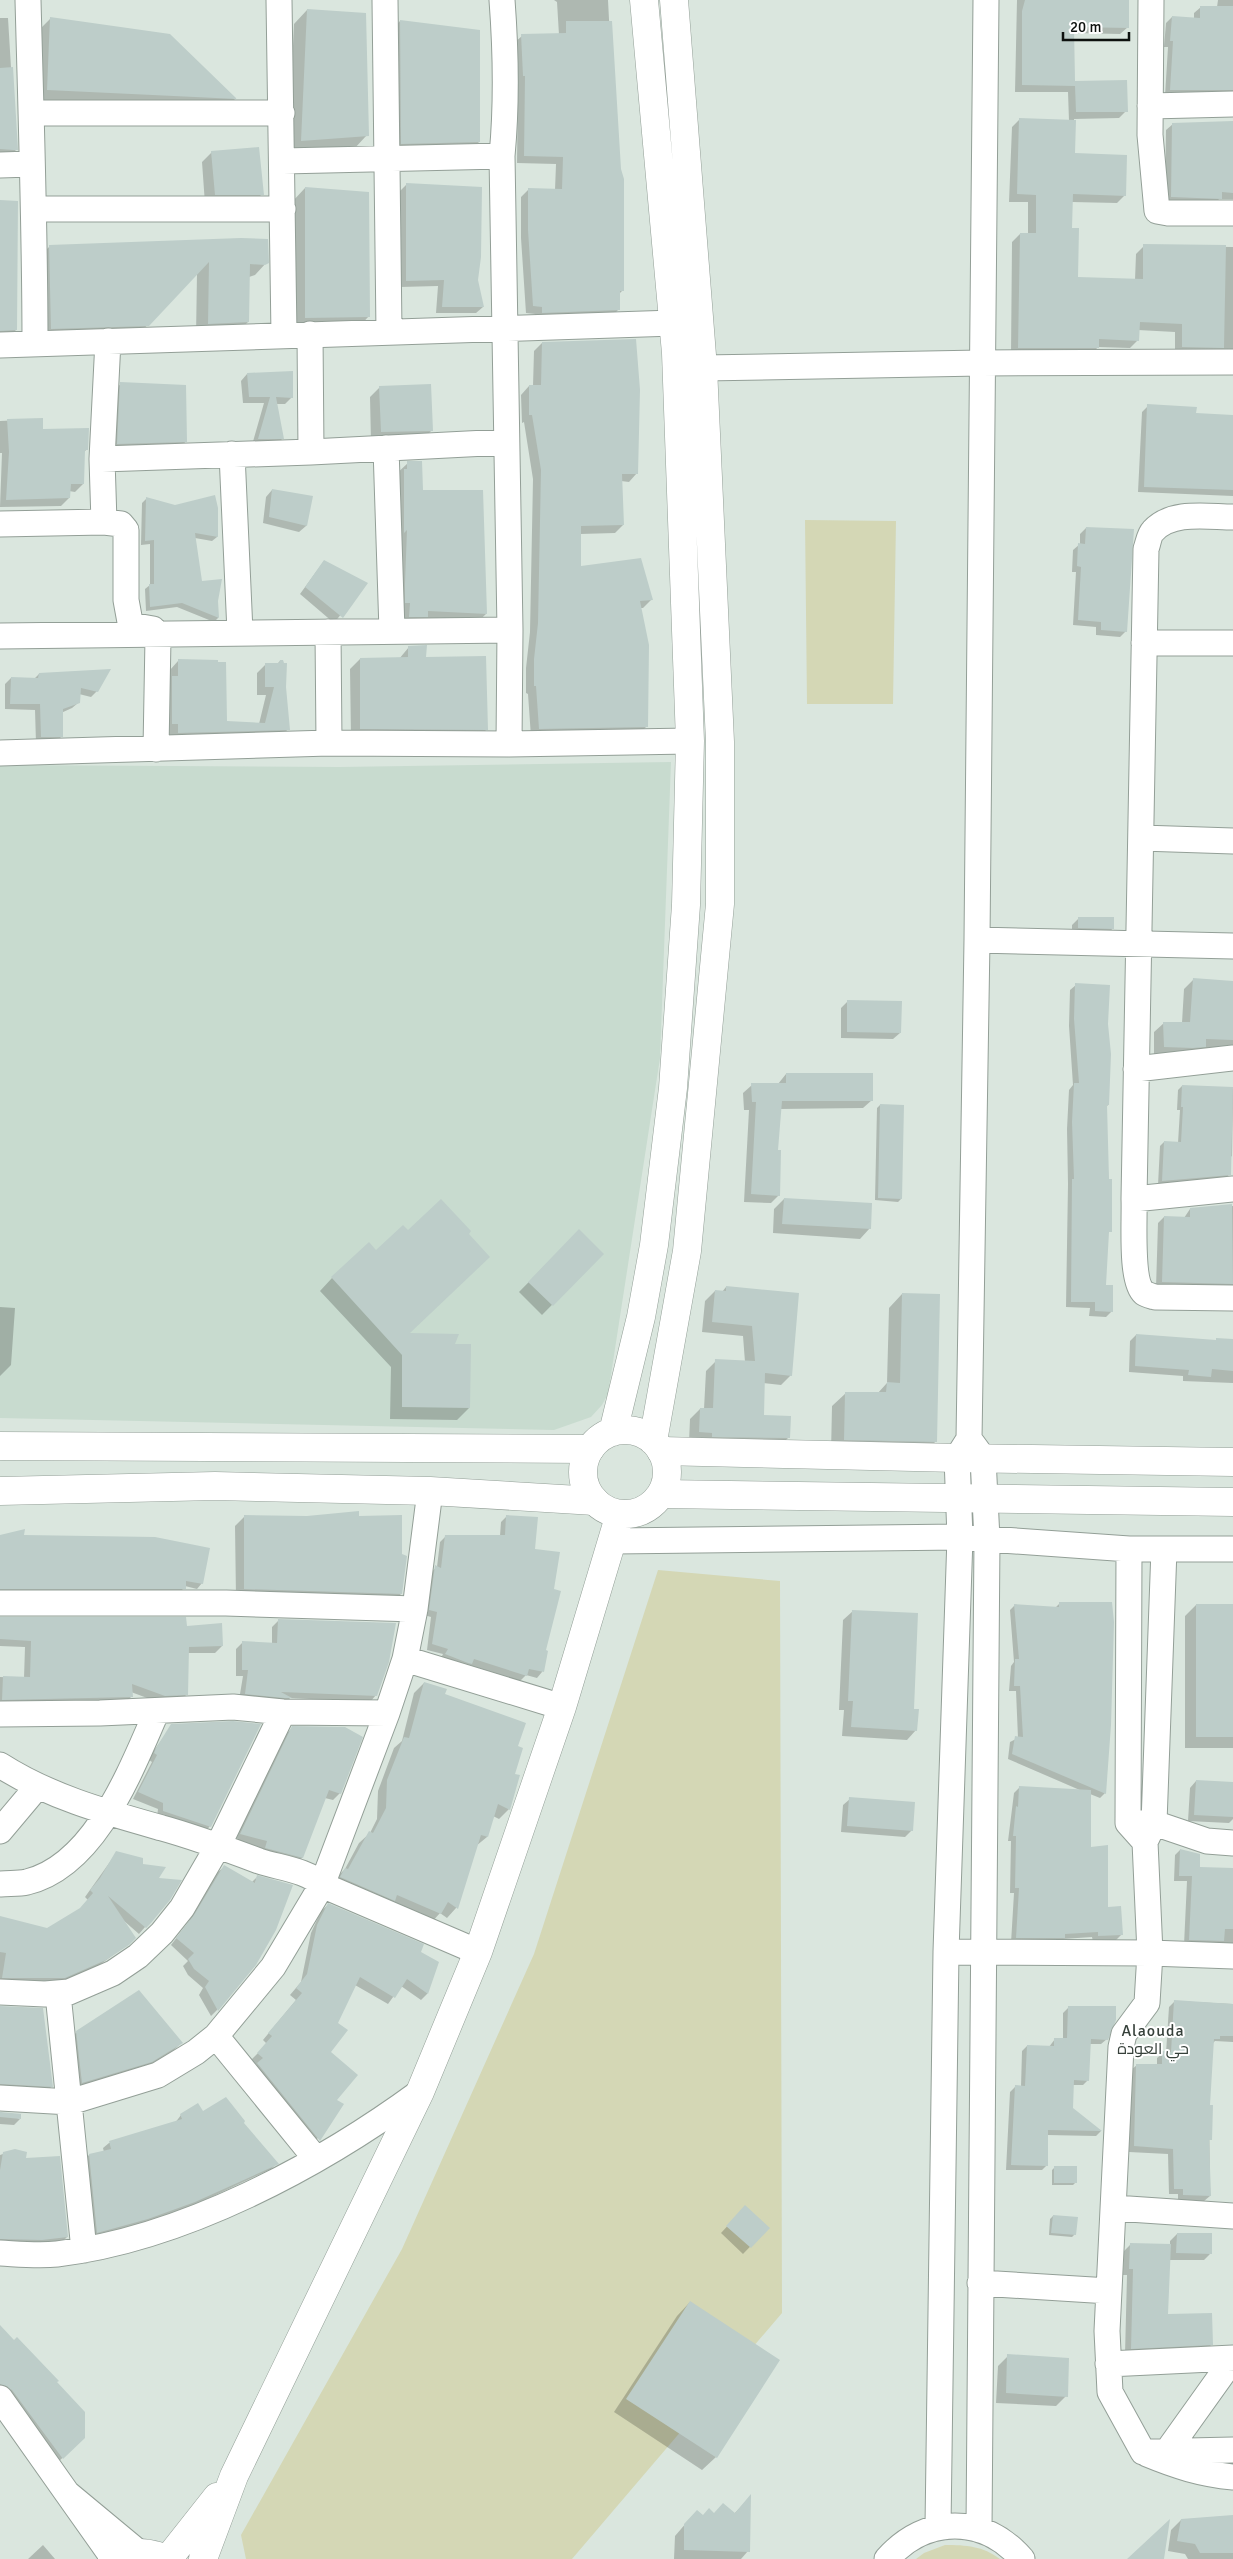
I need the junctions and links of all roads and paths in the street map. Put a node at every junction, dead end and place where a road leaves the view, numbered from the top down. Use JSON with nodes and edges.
{"nodes":[{"id":1,"x":28,"y":0,"type":"edge"},
{"id":2,"x":279,"y":0,"type":"edge"},
{"id":3,"x":385,"y":0,"type":"edge"},
{"id":4,"x":502,"y":0,"type":"edge"},
{"id":5,"x":644,"y":0,"type":"edge"},
{"id":6,"x":674,"y":0,"type":"edge"},
{"id":7,"x":986,"y":0,"type":"edge"},
{"id":8,"x":1151,"y":0,"type":"edge"},
{"id":9,"x":1233,"y":104,"type":"edge"},
{"id":10,"x":1150,"y":106,"type":"junction"},
{"id":11,"x":31,"y":113,"type":"junction"},
{"id":12,"x":282,"y":113,"type":"junction"},
{"id":13,"x":502,"y":156,"type":"junction"},
{"id":14,"x":387,"y":157,"type":"junction"},
{"id":15,"x":283,"y":161,"type":"junction"},
{"id":16,"x":31,"y":164,"type":"junction"},
{"id":17,"x":0,"y":165,"type":"edge"},
{"id":18,"x":35,"y":209,"type":"junction"},
{"id":19,"x":283,"y":209,"type":"junction"},
{"id":20,"x":1233,"y":213,"type":"edge"},
{"id":21,"x":674,"y":323,"type":"junction"},
{"id":22,"x":503,"y":328,"type":"junction"},
{"id":23,"x":389,"y":332,"type":"junction"},
{"id":24,"x":310,"y":334,"type":"junction"},
{"id":25,"x":284,"y":335,"type":"junction"},
{"id":26,"x":108,"y":341,"type":"junction"},
{"id":27,"x":35,"y":343,"type":"junction"},
{"id":28,"x":0,"y":345,"type":"edge"},
{"id":29,"x":1233,"y":362,"type":"edge"},
{"id":30,"x":981,"y":363,"type":"junction"},
{"id":31,"x":703,"y":368,"type":"junction"},
{"id":32,"x":506,"y":442,"type":"junction"},
{"id":33,"x":386,"y":448,"type":"junction"},
{"id":34,"x":311,"y":452,"type":"junction"},
{"id":35,"x":232,"y":454,"type":"junction"},
{"id":36,"x":102,"y":458,"type":"junction"},
{"id":37,"x":1233,"y":518,"type":"edge"},
{"id":38,"x":104,"y":522,"type":"junction"},
{"id":39,"x":0,"y":524,"type":"edge"},
{"id":40,"x":510,"y":630,"type":"junction"},
{"id":41,"x":392,"y":631,"type":"junction"},
{"id":42,"x":240,"y":632,"type":"junction"},
{"id":43,"x":328,"y":632,"type":"junction"},
{"id":44,"x":157,"y":634,"type":"junction"},
{"id":45,"x":0,"y":636,"type":"edge"},
{"id":46,"x":1144,"y":643,"type":"junction"},
{"id":47,"x":1233,"y":643,"type":"edge"},
{"id":48,"x":690,"y":741,"type":"junction"},
{"id":49,"x":330,"y":743,"type":"junction"},
{"id":50,"x":509,"y":744,"type":"junction"},
{"id":51,"x":156,"y":749,"type":"junction"},
{"id":52,"x":0,"y":753,"type":"edge"},
{"id":53,"x":1141,"y":838,"type":"junction"},
{"id":54,"x":1233,"y":841,"type":"edge"},
{"id":55,"x":978,"y":940,"type":"junction"},
{"id":56,"x":1138,"y":946,"type":"junction"},
{"id":57,"x":1233,"y":946,"type":"edge"},
{"id":58,"x":1233,"y":1058,"type":"edge"},
{"id":59,"x":1136,"y":1068,"type":"junction"},
{"id":60,"x":1233,"y":1189,"type":"edge"},
{"id":61,"x":1134,"y":1199,"type":"junction"},
{"id":62,"x":1233,"y":1298,"type":"edge"},
{"id":63,"x":613,"y":1432,"type":"junction"},
{"id":64,"x":0,"y":1446,"type":"edge"},
{"id":65,"x":657,"y":1446,"type":"junction"},
{"id":66,"x":590,"y":1449,"type":"junction"},
{"id":67,"x":970,"y":1452,"type":"junction"},
{"id":68,"x":1233,"y":1462,"type":"edge"},
{"id":69,"x":0,"y":1491,"type":"edge"},
{"id":70,"x":430,"y":1492,"type":"junction"},
{"id":71,"x":662,"y":1494,"type":"junction"},
{"id":72,"x":959,"y":1498,"type":"junction"},
{"id":73,"x":987,"y":1499,"type":"junction"},
{"id":74,"x":595,"y":1501,"type":"junction"},
{"id":75,"x":1233,"y":1502,"type":"edge"},
{"id":76,"x":620,"y":1514,"type":"junction"},
{"id":77,"x":960,"y":1537,"type":"junction"},
{"id":78,"x":988,"y":1539,"type":"junction"},
{"id":79,"x":614,"y":1540,"type":"junction"},
{"id":80,"x":1129,"y":1549,"type":"junction"},
{"id":81,"x":1164,"y":1549,"type":"junction"},
{"id":82,"x":1233,"y":1549,"type":"edge"},
{"id":83,"x":0,"y":1603,"type":"edge"},
{"id":84,"x":415,"y":1609,"type":"junction"},
{"id":85,"x":405,"y":1659,"type":"junction"},
{"id":86,"x":562,"y":1707,"type":"junction"},
{"id":87,"x":157,"y":1710,"type":"junction"},
{"id":88,"x":282,"y":1712,"type":"junction"},
{"id":89,"x":387,"y":1713,"type":"junction"},
{"id":90,"x":0,"y":1714,"type":"edge"},
{"id":91,"x":0,"y":1765,"type":"edge"},
{"id":92,"x":37,"y":1787,"type":"junction"},
{"id":93,"x":107,"y":1813,"type":"junction"},
{"id":94,"x":0,"y":1831,"type":"edge"},
{"id":95,"x":1150,"y":1832,"type":"junction"},
{"id":96,"x":1233,"y":1842,"type":"edge"},
{"id":97,"x":218,"y":1846,"type":"junction"},
{"id":98,"x":0,"y":1884,"type":"edge"},
{"id":99,"x":322,"y":1885,"type":"junction"},
{"id":100,"x":478,"y":1952,"type":"junction"},
{"id":101,"x":946,"y":1952,"type":"junction"},
{"id":102,"x":984,"y":1952,"type":"junction"},
{"id":103,"x":1150,"y":1953,"type":"junction"},
{"id":104,"x":1233,"y":1956,"type":"edge"},
{"id":105,"x":0,"y":1992,"type":"edge"},
{"id":106,"x":58,"y":1994,"type":"junction"},
{"id":107,"x":216,"y":2036,"type":"junction"},
{"id":108,"x":420,"y":2092,"type":"junction"},
{"id":109,"x":0,"y":2098,"type":"edge"},
{"id":110,"x":70,"y":2102,"type":"junction"},
{"id":111,"x":316,"y":2159,"type":"junction"},
{"id":112,"x":1114,"y":2208,"type":"junction"},
{"id":113,"x":1233,"y":2216,"type":"edge"},
{"id":114,"x":84,"y":2250,"type":"junction"},
{"id":115,"x":0,"y":2253,"type":"edge"},
{"id":116,"x":980,"y":2282,"type":"junction"},
{"id":117,"x":1109,"y":2291,"type":"junction"},
{"id":118,"x":1233,"y":2358,"type":"edge"},
{"id":119,"x":1108,"y":2364,"type":"junction"},
{"id":120,"x":0,"y":2398,"type":"edge"},
{"id":121,"x":1168,"y":2450,"type":"junction"},
{"id":122,"x":1233,"y":2450,"type":"edge"},
{"id":123,"x":1142,"y":2452,"type":"junction"},
{"id":124,"x":234,"y":2476,"type":"junction"},
{"id":125,"x":1233,"y":2477,"type":"edge"},
{"id":126,"x":938,"y":2527,"type":"junction"},
{"id":127,"x":979,"y":2529,"type":"junction"},
{"id":128,"x":121,"y":2556,"type":"edge"},
{"id":129,"x":168,"y":2559,"type":"edge"},
{"id":130,"x":203,"y":2559,"type":"edge"},
{"id":131,"x":887,"y":2559,"type":"edge"},
{"id":132,"x":1022,"y":2559,"type":"edge"}],
"edges":[{"from":1,"to":11,"type":"street"},
{"from":2,"to":12,"type":"street"},
{"from":3,"to":14,"type":"street"},
{"from":4,"to":13,"type":"street"},
{"from":5,"to":21,"type":"main road"},
{"from":6,"to":31,"type":"main road"},
{"from":7,"to":30,"type":"street"},
{"from":8,"to":10,"type":"street"},
{"from":9,"to":10,"type":"street"},
{"from":10,"to":20,"type":"street"},
{"from":11,"to":12,"type":"street"},
{"from":11,"to":16,"type":"street"},
{"from":12,"to":15,"type":"street"},
{"from":13,"to":14,"type":"street"},
{"from":13,"to":22,"type":"street"},
{"from":14,"to":15,"type":"street"},
{"from":14,"to":23,"type":"street"},
{"from":15,"to":19,"type":"street"},
{"from":16,"to":17,"type":"street"},
{"from":16,"to":18,"type":"street"},
{"from":18,"to":19,"type":"street"},
{"from":18,"to":27,"type":"street"},
{"from":19,"to":25,"type":"street"},
{"from":21,"to":22,"type":"street"},
{"from":21,"to":48,"type":"main road"},
{"from":22,"to":23,"type":"street"},
{"from":22,"to":32,"type":"street"},
{"from":23,"to":24,"type":"street"},
{"from":24,"to":25,"type":"street"},
{"from":24,"to":34,"type":"street"},
{"from":25,"to":26,"type":"street"},
{"from":26,"to":27,"type":"street"},
{"from":26,"to":36,"type":"street"},
{"from":27,"to":28,"type":"street"},
{"from":29,"to":30,"type":"street"},
{"from":30,"to":31,"type":"street"},
{"from":30,"to":55,"type":"street"},
{"from":31,"to":65,"type":"main road"},
{"from":32,"to":33,"type":"street"},
{"from":32,"to":40,"type":"street"},
{"from":33,"to":34,"type":"street"},
{"from":33,"to":41,"type":"street"},
{"from":34,"to":35,"type":"street"},
{"from":35,"to":36,"type":"street"},
{"from":35,"to":42,"type":"street"},
{"from":36,"to":38,"type":"street"},
{"from":37,"to":46,"type":"street"},
{"from":38,"to":39,"type":"street"},
{"from":38,"to":44,"type":"street"},
{"from":40,"to":41,"type":"street"},
{"from":40,"to":50,"type":"street"},
{"from":41,"to":43,"type":"street"},
{"from":42,"to":43,"type":"street"},
{"from":42,"to":44,"type":"street"},
{"from":43,"to":49,"type":"street"},
{"from":44,"to":45,"type":"street"},
{"from":44,"to":51,"type":"street"},
{"from":46,"to":47,"type":"street"},
{"from":46,"to":53,"type":"street"},
{"from":48,"to":50,"type":"street"},
{"from":48,"to":63,"type":"main road"},
{"from":49,"to":50,"type":"street"},
{"from":49,"to":51,"type":"street"},
{"from":51,"to":52,"type":"street"},
{"from":53,"to":54,"type":"street"},
{"from":53,"to":56,"type":"street"},
{"from":55,"to":56,"type":"street"},
{"from":55,"to":67,"type":"street"},
{"from":56,"to":57,"type":"street"},
{"from":56,"to":59,"type":"street"},
{"from":58,"to":59,"type":"street"},
{"from":59,"to":61,"type":"street"},
{"from":60,"to":61,"type":"street"},
{"from":61,"to":62,"type":"street"},
{"from":63,"to":65,"type":"main road"},
{"from":63,"to":66,"type":"main road"},
{"from":64,"to":66,"type":"main road"},
{"from":65,"to":67,"type":"main road"},
{"from":65,"to":71,"type":"main road"},
{"from":66,"to":74,"type":"main road"},
{"from":67,"to":68,"type":"main road"},
{"from":67,"to":72,"type":"street"},
{"from":67,"to":73,"type":"street"},
{"from":69,"to":70,"type":"main road"},
{"from":70,"to":74,"type":"main road"},
{"from":70,"to":84,"type":"street"},
{"from":71,"to":72,"type":"main road"},
{"from":71,"to":76,"type":"main road"},
{"from":72,"to":73,"type":"main road"},
{"from":72,"to":77,"type":"street"},
{"from":73,"to":75,"type":"main road"},
{"from":73,"to":78,"type":"street"},
{"from":74,"to":76,"type":"main road"},
{"from":76,"to":79,"type":"main road"},
{"from":77,"to":78,"type":"street"},
{"from":77,"to":79,"type":"street"},
{"from":77,"to":101,"type":"street"},
{"from":78,"to":80,"type":"street"},
{"from":78,"to":102,"type":"street"},
{"from":79,"to":86,"type":"main road"},
{"from":80,"to":81,"type":"street"},
{"from":80,"to":95,"type":"street"},
{"from":81,"to":82,"type":"street"},
{"from":81,"to":95,"type":"street"},
{"from":83,"to":84,"type":"street"},
{"from":84,"to":85,"type":"street"},
{"from":85,"to":86,"type":"street"},
{"from":85,"to":89,"type":"street"},
{"from":86,"to":100,"type":"main road"},
{"from":87,"to":88,"type":"street"},
{"from":87,"to":90,"type":"street"},
{"from":87,"to":93,"type":"street"},
{"from":88,"to":89,"type":"street"},
{"from":88,"to":97,"type":"street"},
{"from":89,"to":99,"type":"street"},
{"from":91,"to":92,"type":"street"},
{"from":92,"to":93,"type":"street"},
{"from":92,"to":94,"type":"street"},
{"from":93,"to":97,"type":"street"},
{"from":93,"to":98,"type":"street"},
{"from":95,"to":96,"type":"street"},
{"from":95,"to":103,"type":"street"},
{"from":97,"to":99,"type":"street"},
{"from":97,"to":106,"type":"street"},
{"from":99,"to":100,"type":"street"},
{"from":99,"to":107,"type":"street"},
{"from":100,"to":108,"type":"main road"},
{"from":101,"to":102,"type":"street"},
{"from":101,"to":126,"type":"street"},
{"from":102,"to":103,"type":"street"},
{"from":102,"to":116,"type":"street"},
{"from":103,"to":104,"type":"street"},
{"from":103,"to":112,"type":"street"},
{"from":105,"to":106,"type":"street"},
{"from":106,"to":110,"type":"street"},
{"from":107,"to":110,"type":"street"},
{"from":107,"to":111,"type":"street"},
{"from":108,"to":111,"type":"street"},
{"from":108,"to":124,"type":"main road"},
{"from":109,"to":110,"type":"street"},
{"from":110,"to":114,"type":"street"},
{"from":111,"to":114,"type":"street"},
{"from":112,"to":113,"type":"street"},
{"from":112,"to":117,"type":"street"},
{"from":114,"to":115,"type":"street"},
{"from":116,"to":117,"type":"street"},
{"from":116,"to":127,"type":"street"},
{"from":117,"to":119,"type":"street"},
{"from":118,"to":119,"type":"street"},
{"from":118,"to":121,"type":"street"},
{"from":119,"to":123,"type":"street"},
{"from":120,"to":128,"type":"street"},
{"from":121,"to":122,"type":"street"},
{"from":121,"to":123,"type":"street"},
{"from":123,"to":125,"type":"street"},
{"from":124,"to":129,"type":"main road"},
{"from":124,"to":130,"type":"main road"},
{"from":126,"to":127,"type":"street"},
{"from":126,"to":131,"type":"street"},
{"from":127,"to":132,"type":"street"},
{"from":128,"to":129,"type":"main road"}]}
